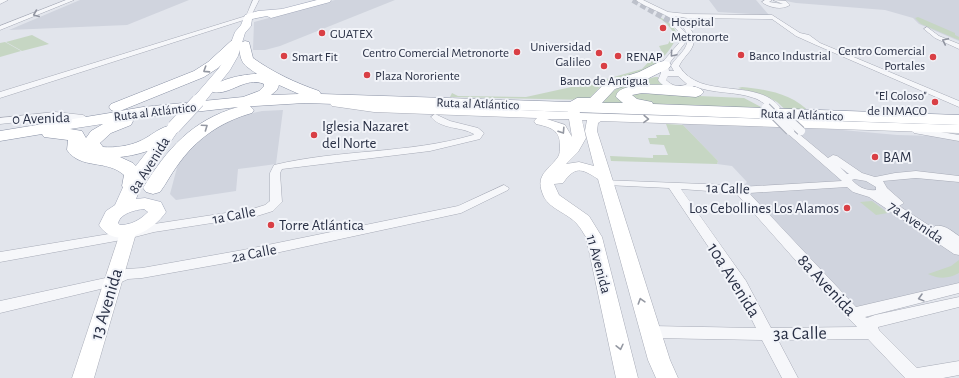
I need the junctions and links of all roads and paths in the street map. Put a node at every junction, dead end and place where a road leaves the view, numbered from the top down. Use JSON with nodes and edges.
{"nodes":[{"id":1,"x":5,"y":0,"type":"edge"},
{"id":2,"x":71,"y":0,"type":"edge"},
{"id":3,"x":256,"y":0,"type":"edge"},
{"id":4,"x":327,"y":0,"type":"edge"},
{"id":5,"x":639,"y":0,"type":"edge"},
{"id":6,"x":776,"y":0,"type":"edge"},
{"id":7,"x":767,"y":1,"type":"edge"},
{"id":8,"x":0,"y":2,"type":"edge"},
{"id":9,"x":781,"y":6,"type":"junction"},
{"id":10,"x":662,"y":11,"type":"junction"},
{"id":11,"x":773,"y":17,"type":"junction"},
{"id":12,"x":784,"y":18,"type":"junction"},
{"id":13,"x":247,"y":21,"type":"junction"},
{"id":14,"x":670,"y":21,"type":"tunnel mouth"},
{"id":15,"x":0,"y":28,"type":"edge"},
{"id":16,"x":927,"y":29,"type":"dead end"},
{"id":17,"x":805,"y":37,"type":"junction"},
{"id":18,"x":240,"y":45,"type":"junction"},
{"id":19,"x":959,"y":47,"type":"edge"},
{"id":20,"x":664,"y":69,"type":"junction"},
{"id":21,"x":683,"y":86,"type":"junction"},
{"id":22,"x":0,"y":95,"type":"edge"},
{"id":23,"x":207,"y":96,"type":"junction"},
{"id":24,"x":331,"y":101,"type":"junction"},
{"id":25,"x":230,"y":103,"type":"junction"},
{"id":26,"x":959,"y":104,"type":"edge"},
{"id":27,"x":262,"y":106,"type":"junction"},
{"id":28,"x":554,"y":106,"type":"junction"},
{"id":29,"x":183,"y":107,"type":"junction"},
{"id":30,"x":374,"y":108,"type":"junction"},
{"id":31,"x":464,"y":108,"type":"dead end"},
{"id":32,"x":689,"y":110,"type":"junction"},
{"id":33,"x":573,"y":112,"type":"junction"},
{"id":34,"x":139,"y":117,"type":"junction"},
{"id":35,"x":435,"y":117,"type":"junction"},
{"id":36,"x":598,"y":117,"type":"junction"},
{"id":37,"x":750,"y":117,"type":"dead end"},
{"id":38,"x":83,"y":118,"type":"junction"},
{"id":39,"x":959,"y":120,"type":"edge"},
{"id":40,"x":959,"y":124,"type":"edge"},
{"id":41,"x":177,"y":127,"type":"junction"},
{"id":42,"x":882,"y":127,"type":"junction"},
{"id":43,"x":959,"y":129,"type":"edge"},
{"id":44,"x":796,"y":131,"type":"junction"},
{"id":45,"x":36,"y":132,"type":"junction"},
{"id":46,"x":1,"y":135,"type":"edge"},
{"id":47,"x":959,"y":138,"type":"edge"},
{"id":48,"x":564,"y":159,"type":"junction"},
{"id":49,"x":859,"y":176,"type":"junction"},
{"id":50,"x":959,"y":179,"type":"edge"},
{"id":51,"x":606,"y":180,"type":"junction"},
{"id":52,"x":874,"y":180,"type":"junction"},
{"id":53,"x":848,"y":182,"type":"junction"},
{"id":54,"x":132,"y":186,"type":"junction"},
{"id":55,"x":673,"y":186,"type":"junction"},
{"id":56,"x":504,"y":188,"type":"dead end"},
{"id":57,"x":740,"y":190,"type":"junction"},
{"id":58,"x":877,"y":192,"type":"junction"},
{"id":59,"x":152,"y":196,"type":"junction"},
{"id":60,"x":122,"y":208,"type":"junction"},
{"id":61,"x":576,"y":214,"type":"junction"},
{"id":62,"x":128,"y":233,"type":"junction"},
{"id":63,"x":959,"y":242,"type":"edge"},
{"id":64,"x":959,"y":251,"type":"edge"},
{"id":65,"x":0,"y":257,"type":"edge"},
{"id":66,"x":113,"y":281,"type":"junction"},
{"id":67,"x":959,"y":288,"type":"edge"},
{"id":68,"x":959,"y":302,"type":"edge"},
{"id":69,"x":0,"y":307,"type":"edge"},
{"id":70,"x":854,"y":314,"type":"junction"},
{"id":71,"x":651,"y":332,"type":"junction"},
{"id":72,"x":872,"y":333,"type":"junction"},
{"id":73,"x":767,"y":334,"type":"junction"},
{"id":74,"x":959,"y":368,"type":"edge"},
{"id":75,"x":916,"y":377,"type":"edge"},
{"id":76,"x":83,"y":378,"type":"edge"},
{"id":77,"x":627,"y":378,"type":"edge"},
{"id":78,"x":666,"y":378,"type":"edge"},
{"id":79,"x":790,"y":378,"type":"edge"}],
"edges":[{"from":1,"to":8,"type":"street"},
{"from":2,"to":15,"type":"street","one_way":true},
{"from":3,"to":13,"type":"street","name":"8a Avenida"},
{"from":4,"to":13,"type":"main road"},
{"from":5,"to":10,"type":"street"},
{"from":6,"to":9,"type":"street"},
{"from":7,"to":9,"type":"street"},
{"from":7,"to":11,"type":"street"},
{"from":9,"to":12,"type":"street"},
{"from":10,"to":11,"type":"street"},
{"from":10,"to":21,"type":"street"},
{"from":11,"to":12,"type":"street"},
{"from":11,"to":17,"type":"street"},
{"from":12,"to":17,"type":"street"},
{"from":13,"to":18,"type":"main road","name":"8a Avenida"},
{"from":13,"to":22,"type":"street"},
{"from":14,"to":20,"type":"street","one_way":true},
{"from":19,"to":16,"type":"street","one_way":true},
{"from":17,"to":26,"type":"street"},
{"from":18,"to":23,"type":"main road","name":"8a Avenida"},
{"from":18,"to":24,"type":"highway"},
{"from":18,"to":38,"type":"highway","one_way":true},
{"from":20,"to":21,"type":"street"},
{"from":20,"to":21,"type":"street"},
{"from":20,"to":28,"type":"highway"},
{"from":21,"to":32,"type":"highway"},
{"from":21,"to":44,"type":"street","bridge":true},
{"from":21,"to":44,"type":"street","bridge":true},
{"from":23,"to":25,"type":"highway"},
{"from":23,"to":29,"type":"highway"},
{"from":23,"to":41,"type":"main road","name":"8a Avenida","bridge":true},
{"from":24,"to":25,"type":"highway","name":"Ruta al Atlántico"},
{"from":24,"to":27,"type":"highway","name":"Ruta al Atlántico"},
{"from":24,"to":28,"type":"highway","name":"Ruta al Atlántico"},
{"from":24,"to":30,"type":"main road","name":"Ruta al Atlántico"},
{"from":24,"to":31,"type":"highway","name":"Ruta al Atlántico"},
{"from":25,"to":29,"type":"highway","name":"Ruta al Atlántico"},
{"from":27,"to":34,"type":"highway","name":"Ruta al Atlántico"},
{"from":59,"to":27,"type":"highway","one_way":true},
{"from":28,"to":33,"type":"highway","name":"Ruta al Atlántico"},
{"from":29,"to":45,"type":"highway","name":"Ruta al Atlántico"},
{"from":30,"to":33,"type":"main road","name":"Ruta al Atlántico"},
{"from":30,"to":35,"type":"main road"},
{"from":32,"to":33,"type":"highway","name":"Ruta al Atlántico"},
{"from":32,"to":39,"type":"highway","name":"Ruta al Atlántico"},
{"from":33,"to":36,"type":"main road","name":"Ruta al Atlántico"},
{"from":33,"to":48,"type":"main road","name":"11 Avenida"},
{"from":34,"to":41,"type":"highway"},
{"from":34,"to":45,"type":"highway","name":"Ruta al Atlántico"},
{"from":35,"to":48,"type":"main road","one_way":true},
{"from":35,"to":62,"type":"street","name":"1a Calle"},
{"from":36,"to":42,"type":"main road","name":"Ruta al Atlántico","one_way":true},
{"from":36,"to":51,"type":"main road","name":"11 Avenida"},
{"from":37,"to":40,"type":"highway","name":"Ruta al Atlántico"},
{"from":38,"to":45,"type":"highway"},
{"from":38,"to":46,"type":"street","name":"0 Avenida"},
{"from":41,"to":54,"type":"main road","name":"8a Avenida"},
{"from":41,"to":59,"type":"main road","name":"8a Avenida"},
{"from":42,"to":43,"type":"main road","name":"Ruta al Atlántico"},
{"from":42,"to":47,"type":"street"},
{"from":44,"to":49,"type":"street"},
{"from":44,"to":53,"type":"street"},
{"from":45,"to":46,"type":"highway"},
{"from":45,"to":54,"type":"highway"},
{"from":48,"to":61,"type":"main road","name":"11 Avenida"},
{"from":49,"to":52,"type":"street"},
{"from":49,"to":53,"type":"street"},
{"from":50,"to":52,"type":"street"},
{"from":51,"to":55,"type":"street","name":"1a Calle"},
{"from":51,"to":61,"type":"main road"},
{"from":71,"to":51,"type":"main road","name":"11 Avenida","one_way":true},
{"from":52,"to":58,"type":"street"},
{"from":53,"to":57,"type":"street","name":"1a Calle"},
{"from":53,"to":58,"type":"street"},
{"from":54,"to":60,"type":"main road","name":"8a Avenida"},
{"from":55,"to":57,"type":"street","name":"1a Calle"},
{"from":55,"to":73,"type":"street","name":"10a Avenida"},
{"from":56,"to":66,"type":"street","name":"2a Calle"},
{"from":57,"to":70,"type":"street","name":"8a Avenida"},
{"from":58,"to":63,"type":"street","name":"7a Avenida"},
{"from":58,"to":64,"type":"street","name":"7a Avenida"},
{"from":59,"to":60,"type":"main road"},
{"from":59,"to":62,"type":"main road","name":"8a Avenida"},
{"from":60,"to":62,"type":"main road","name":"8a Avenida"},
{"from":61,"to":77,"type":"main road","name":"11 Avenida","one_way":true},
{"from":62,"to":65,"type":"street","name":"1a Calle"},
{"from":62,"to":66,"type":"main road","name":"13 Avenida"},
{"from":66,"to":69,"type":"street","name":"2a Calle"},
{"from":66,"to":76,"type":"main road","name":"13 Avenida"},
{"from":67,"to":70,"type":"street","one_way":true},
{"from":68,"to":72,"type":"street"},
{"from":70,"to":72,"type":"street","name":"8a Avenida"},
{"from":71,"to":73,"type":"street","name":"3a Calle"},
{"from":71,"to":78,"type":"main road","name":"11 Avenida"},
{"from":72,"to":73,"type":"street","name":"3a Calle"},
{"from":72,"to":75,"type":"street","name":"8a Avenida"},
{"from":73,"to":79,"type":"street","name":"10a Avenida"},
{"from":74,"to":75,"type":"street"}]}
